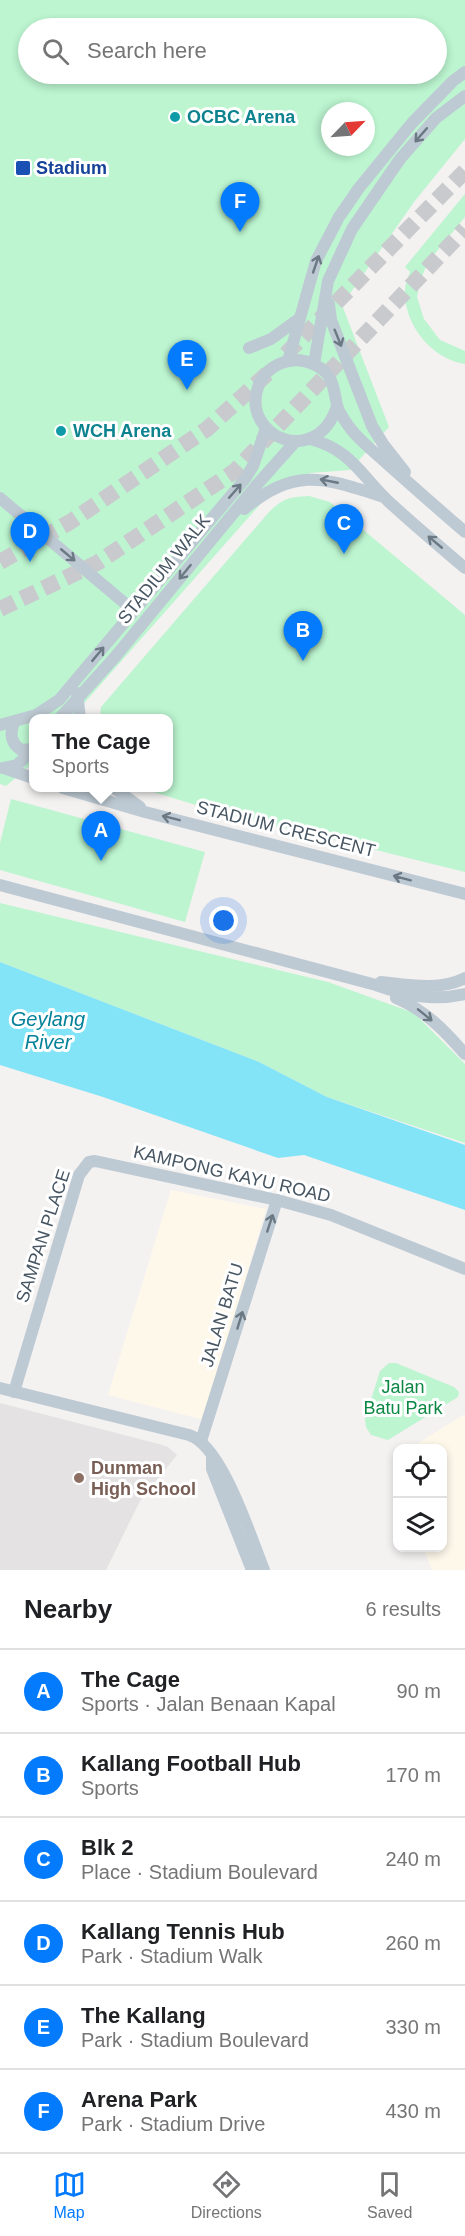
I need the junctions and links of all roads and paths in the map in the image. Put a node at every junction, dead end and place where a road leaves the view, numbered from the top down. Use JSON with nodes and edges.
{"nodes":[{"id":1,"x":465,"y":72,"type":"edge"},
{"id":2,"x":465,"y":96,"type":"edge"},
{"id":3,"x":328,"y":281,"type":"junction"},
{"id":4,"x":300,"y":318,"type":"junction"},
{"id":5,"x":249,"y":348,"type":"dead end"},
{"id":6,"x":288,"y":361,"type":"junction"},
{"id":7,"x":314,"y":364,"type":"junction"},
{"id":8,"x":337,"y":406,"type":"junction"},
{"id":9,"x":266,"y":428,"type":"junction"},
{"id":10,"x":310,"y":440,"type":"junction"},
{"id":11,"x":295,"y":442,"type":"junction"},
{"id":12,"x":0,"y":498,"type":"edge"},
{"id":13,"x":385,"y":498,"type":"junction"},
{"id":14,"x":430,"y":503,"type":"junction"},
{"id":15,"x":222,"y":526,"type":"junction"},
{"id":16,"x":465,"y":532,"type":"edge"},
{"id":17,"x":465,"y":568,"type":"edge"},
{"id":18,"x":134,"y":611,"type":"junction"},
{"id":19,"x":78,"y":678,"type":"junction"},
{"id":20,"x":77,"y":698,"type":"junction"},
{"id":21,"x":38,"y":714,"type":"edge"},
{"id":22,"x":63,"y":714,"type":"edge"},
{"id":23,"x":79,"y":714,"type":"edge"},
{"id":24,"x":29,"y":717,"type":"edge"},
{"id":25,"x":14,"y":722,"type":"junction"},
{"id":26,"x":0,"y":725,"type":"edge"},
{"id":27,"x":29,"y":749,"type":"edge"},
{"id":28,"x":29,"y":753,"type":"edge"},
{"id":29,"x":2,"y":767,"type":"edge"},
{"id":30,"x":29,"y":777,"type":"edge"},
{"id":31,"x":77,"y":792,"type":"edge"},
{"id":32,"x":119,"y":792,"type":"edge"},
{"id":33,"x":146,"y":812,"type":"junction"},
{"id":34,"x":0,"y":885,"type":"edge"},
{"id":35,"x":465,"y":894,"type":"edge"},
{"id":36,"x":465,"y":978,"type":"edge"},
{"id":37,"x":359,"y":981,"type":"junction"},
{"id":38,"x":465,"y":994,"type":"edge"},
{"id":39,"x":465,"y":1054,"type":"edge"},
{"id":40,"x":89,"y":1162,"type":"joint"},
{"id":41,"x":277,"y":1200,"type":"junction"},
{"id":42,"x":465,"y":1269,"type":"edge"},
{"id":43,"x":0,"y":1388,"type":"edge"},
{"id":44,"x":14,"y":1392,"type":"junction"},
{"id":45,"x":201,"y":1441,"type":"junction"},
{"id":46,"x":212,"y":1456,"type":"junction"},
{"id":47,"x":252,"y":1570,"type":"edge"},
{"id":48,"x":264,"y":1570,"type":"edge"}],
"edges":[{"from":4,"to":1,"type":"street","one_way":true},
{"from":2,"to":3,"type":"street","one_way":true},
{"from":3,"to":7,"type":"street"},
{"from":3,"to":14,"type":"street","one_way":true},
{"from":4,"to":5,"type":"street"},
{"from":4,"to":6,"type":"street"},
{"from":6,"to":7,"type":"street"},
{"from":6,"to":9,"type":"street"},
{"from":7,"to":8,"type":"street"},
{"from":8,"to":10,"type":"street"},
{"from":8,"to":14,"type":"street"},
{"from":9,"to":11,"type":"street"},
{"from":18,"to":9,"type":"street","name":"STADIUM WALK","one_way":true},
{"from":10,"to":11,"type":"street"},
{"from":10,"to":13,"type":"street"},
{"from":11,"to":15,"type":"street","name":"STADIUM WALK"},
{"from":12,"to":18,"type":"street","name":"STADIUM WALK","one_way":true},
{"from":13,"to":15,"type":"street","one_way":true},
{"from":17,"to":13,"type":"street","one_way":true},
{"from":14,"to":16,"type":"street"},
{"from":15,"to":20,"type":"street","name":"STADIUM WALK","one_way":true},
{"from":19,"to":18,"type":"street","name":"STADIUM WALK","one_way":true},
{"from":19,"to":20,"type":"street"},
{"from":19,"to":21,"type":"street","name":"STADIUM WALK"},
{"from":20,"to":22,"type":"street","name":"STADIUM WALK"},
{"from":20,"to":23,"type":"street"},
{"from":24,"to":25,"type":"street","name":"STADIUM WALK"},
{"from":25,"to":26,"type":"street","name":"STADIUM WALK"},
{"from":25,"to":27,"type":"street"},
{"from":28,"to":29,"type":"street"},
{"from":29,"to":30,"type":"street"},
{"from":31,"to":33,"type":"street","name":"STADIUM CRESCENT"},
{"from":32,"to":33,"type":"street"},
{"from":35,"to":33,"type":"street","name":"STADIUM CRESCENT","one_way":true},
{"from":34,"to":37,"type":"street"},
{"from":36,"to":37,"type":"street"},
{"from":37,"to":38,"type":"street"},
{"from":37,"to":39,"type":"street","one_way":true},
{"from":40,"to":41,"type":"street","name":"KAMPONG KAYU ROAD"},
{"from":40,"to":44,"type":"street","name":"SAMPAN PLACE"},
{"from":41,"to":42,"type":"street","name":"KAMPONG KAYU ROAD"},
{"from":45,"to":41,"type":"street","name":"JALAN BATU","one_way":true},
{"from":43,"to":44,"type":"street"},
{"from":44,"to":45,"type":"street"},
{"from":45,"to":46,"type":"street"},
{"from":46,"to":47,"type":"street"},
{"from":46,"to":48,"type":"street"}]}
